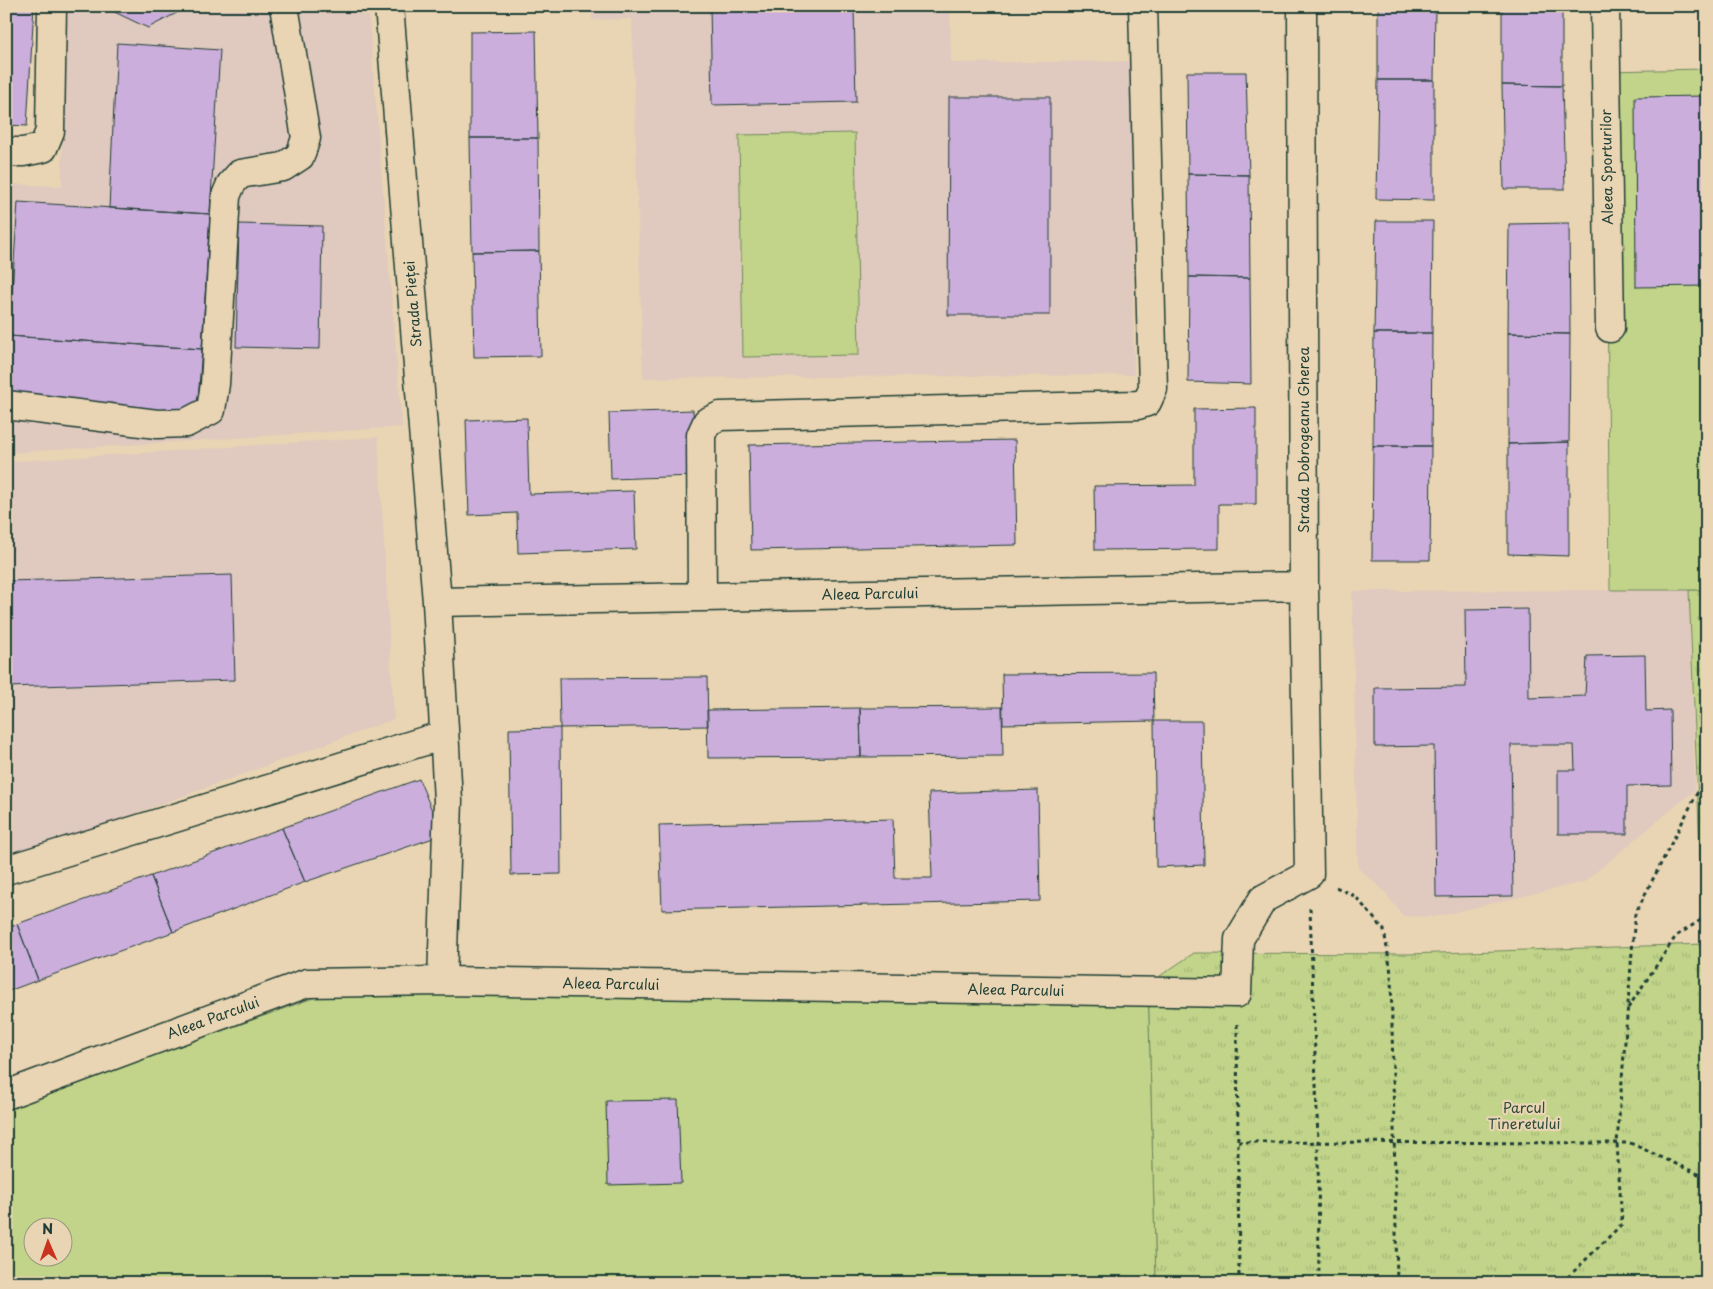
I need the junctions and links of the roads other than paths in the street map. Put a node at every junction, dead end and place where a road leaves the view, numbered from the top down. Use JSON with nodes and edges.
{"nodes":[{"id":1,"x":52,"y":6,"type":"edge"},
{"id":2,"x":284,"y":6,"type":"edge"},
{"id":3,"x":389,"y":6,"type":"edge"},
{"id":4,"x":1143,"y":6,"type":"edge"},
{"id":5,"x":1302,"y":6,"type":"edge"},
{"id":6,"x":1605,"y":6,"type":"edge"},
{"id":7,"x":6,"y":152,"type":"edge"},
{"id":8,"x":1610,"y":328,"type":"dead end"},
{"id":9,"x":6,"y":405,"type":"edge"},
{"id":10,"x":1304,"y":586,"type":"junction"},
{"id":11,"x":702,"y":597,"type":"junction"},
{"id":12,"x":437,"y":602,"type":"junction"},
{"id":13,"x":444,"y":735,"type":"junction"},
{"id":14,"x":6,"y":870,"type":"edge"},
{"id":15,"x":442,"y":981,"type":"junction"},
{"id":16,"x":1237,"y":993,"type":"joint"},
{"id":17,"x":6,"y":1095,"type":"edge"}],
"edges":[{"from":1,"to":7,"type":"street"},
{"from":2,"to":9,"type":"street"},
{"from":3,"to":12,"type":"street","name":"Strada Pieței"},
{"from":4,"to":11,"type":"street"},
{"from":5,"to":10,"type":"street","name":"Strada Dobrogeanu Gherea"},
{"from":6,"to":8,"type":"street","name":"Aleea Sporturilor"},
{"from":10,"to":11,"type":"street","name":"Aleea Parcului"},
{"from":10,"to":16,"type":"street","name":"Strada Dobrogeanu Gherea"},
{"from":11,"to":12,"type":"street","name":"Aleea Parcului"},
{"from":12,"to":13,"type":"street","name":"Strada Pieței"},
{"from":13,"to":14,"type":"street"},
{"from":13,"to":15,"type":"street","name":"Strada Pieței"},
{"from":15,"to":16,"type":"street","name":"Aleea Parcului"},
{"from":15,"to":17,"type":"street","name":"Aleea Parcului"}]}
